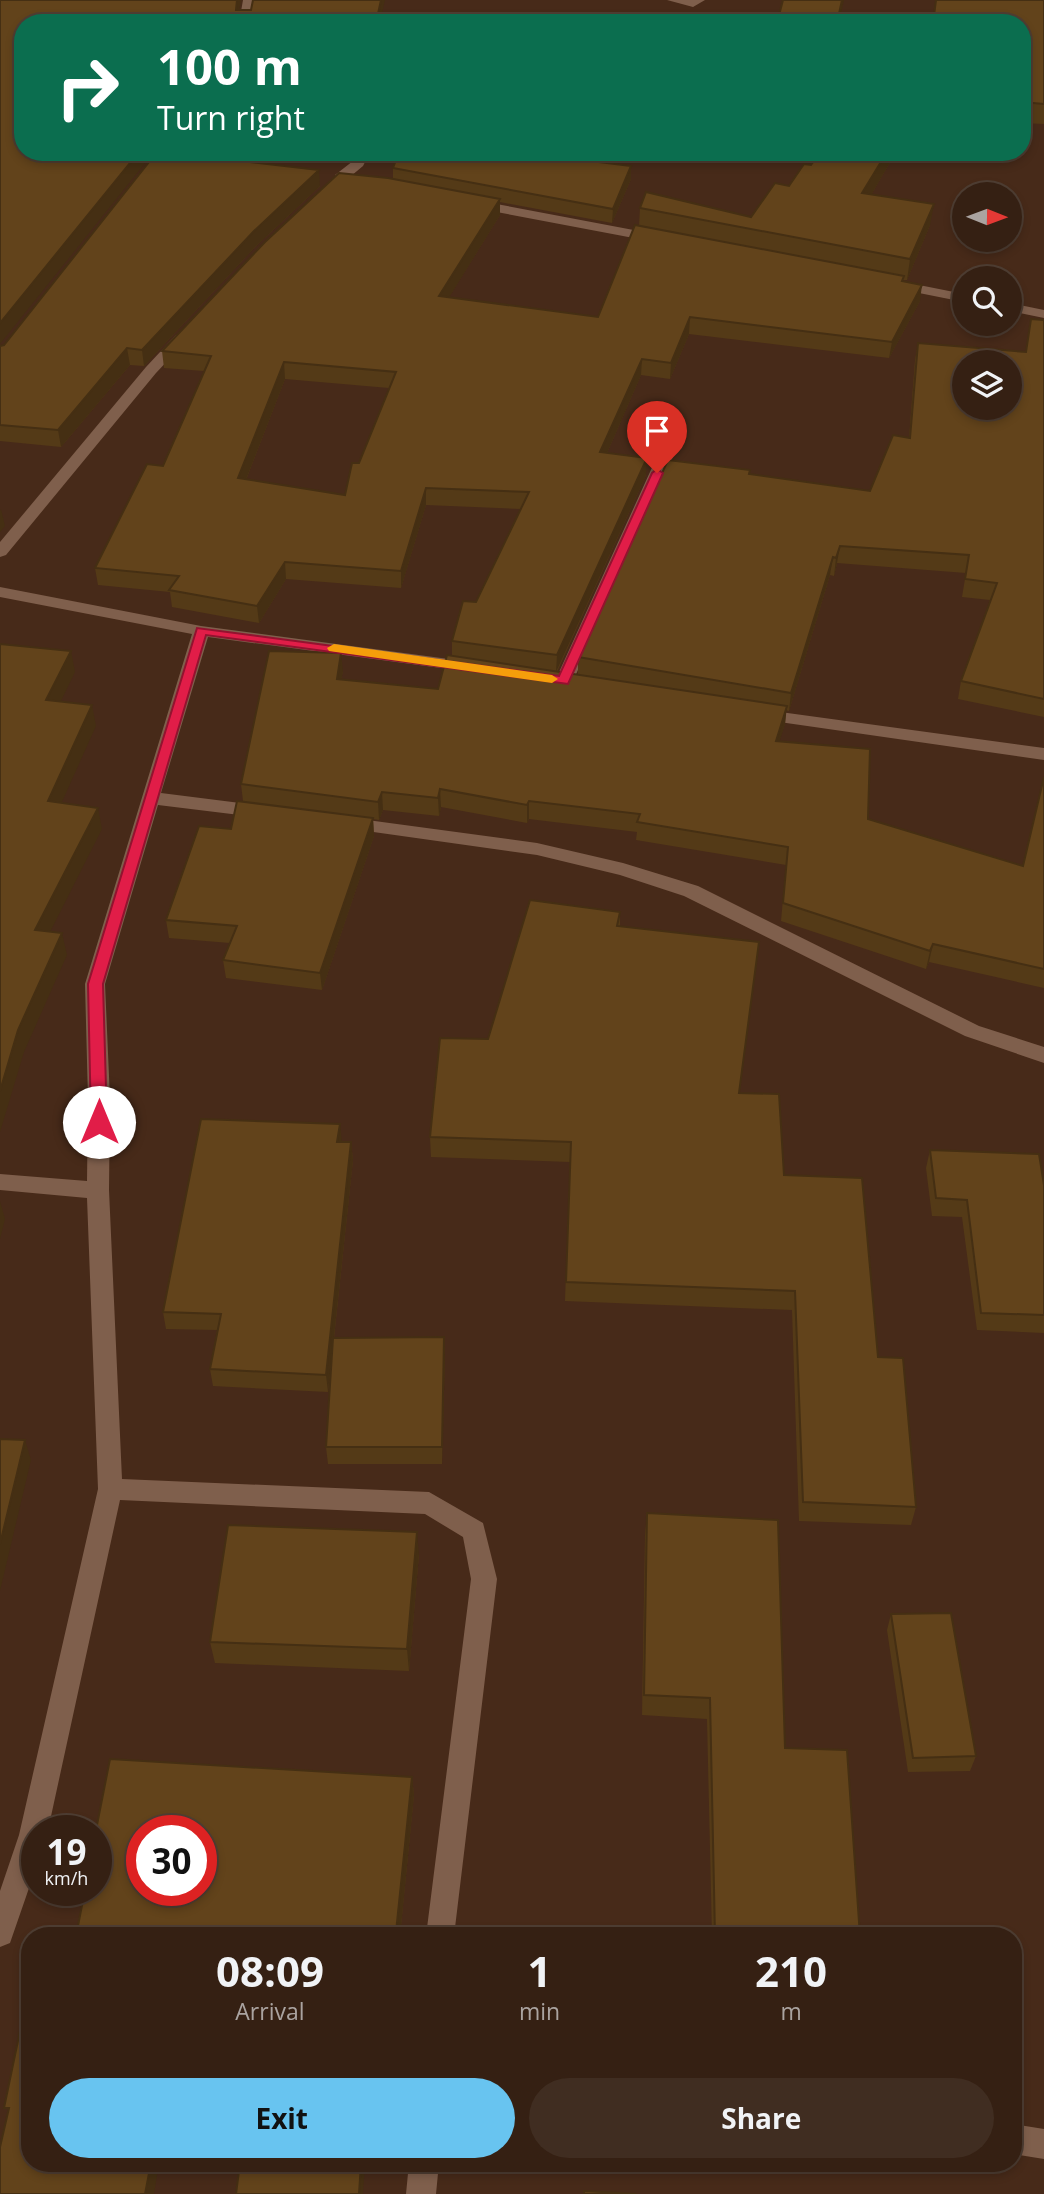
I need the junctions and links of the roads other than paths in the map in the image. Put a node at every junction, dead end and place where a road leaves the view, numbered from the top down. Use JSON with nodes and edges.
{"nodes":[{"id":1,"x":673,"y":0,"type":"edge"},
{"id":2,"x":699,"y":0,"type":"edge"},
{"id":3,"x":359,"y":161,"type":"edge"},
{"id":4,"x":378,"y":183,"type":"edge"},
{"id":5,"x":465,"y":202,"type":"edge"},
{"id":6,"x":672,"y":241,"type":"edge"},
{"id":7,"x":886,"y":282,"type":"edge"},
{"id":8,"x":952,"y":296,"type":"edge"},
{"id":9,"x":1022,"y":309,"type":"edge"},
{"id":10,"x":1044,"y":314,"type":"edge"},
{"id":11,"x":187,"y":331,"type":"edge"},
{"id":12,"x":668,"y":450,"type":"dead end"},
{"id":13,"x":0,"y":552,"type":"edge"},
{"id":14,"x":0,"y":592,"type":"edge"},
{"id":15,"x":201,"y":631,"type":"junction"},
{"id":16,"x":485,"y":669,"type":"edge"},
{"id":17,"x":564,"y":681,"type":"edge"},
{"id":18,"x":738,"y":711,"type":"edge"},
{"id":19,"x":1044,"y":754,"type":"edge"},
{"id":20,"x":150,"y":798,"type":"junction"},
{"id":21,"x":282,"y":815,"type":"edge"},
{"id":22,"x":321,"y":820,"type":"edge"},
{"id":23,"x":1044,"y":1055,"type":"edge"},
{"id":24,"x":0,"y":1182,"type":"edge"},
{"id":25,"x":98,"y":1190,"type":"junction"},
{"id":26,"x":110,"y":1489,"type":"junction"},
{"id":27,"x":441,"y":1927,"type":"edge"},
{"id":28,"x":0,"y":1933,"type":"edge"},
{"id":29,"x":1022,"y":2140,"type":"edge"},
{"id":30,"x":1044,"y":2144,"type":"edge"},
{"id":31,"x":423,"y":2172,"type":"edge"},
{"id":32,"x":421,"y":2194,"type":"edge"}],
"edges":[{"from":1,"to":2,"type":"street"},
{"from":3,"to":4,"type":"street"},
{"from":5,"to":6,"type":"street"},
{"from":7,"to":8,"type":"street"},
{"from":9,"to":10,"type":"street"},
{"from":11,"to":13,"type":"street"},
{"from":12,"to":17,"type":"street"},
{"from":14,"to":15,"type":"street"},
{"from":15,"to":16,"type":"street"},
{"from":15,"to":20,"type":"street"},
{"from":18,"to":19,"type":"street"},
{"from":20,"to":21,"type":"street"},
{"from":20,"to":25,"type":"street"},
{"from":22,"to":23,"type":"street"},
{"from":24,"to":25,"type":"street"},
{"from":25,"to":26,"type":"street"},
{"from":26,"to":27,"type":"street"},
{"from":26,"to":28,"type":"street"},
{"from":29,"to":30,"type":"street"},
{"from":31,"to":32,"type":"street"}]}
